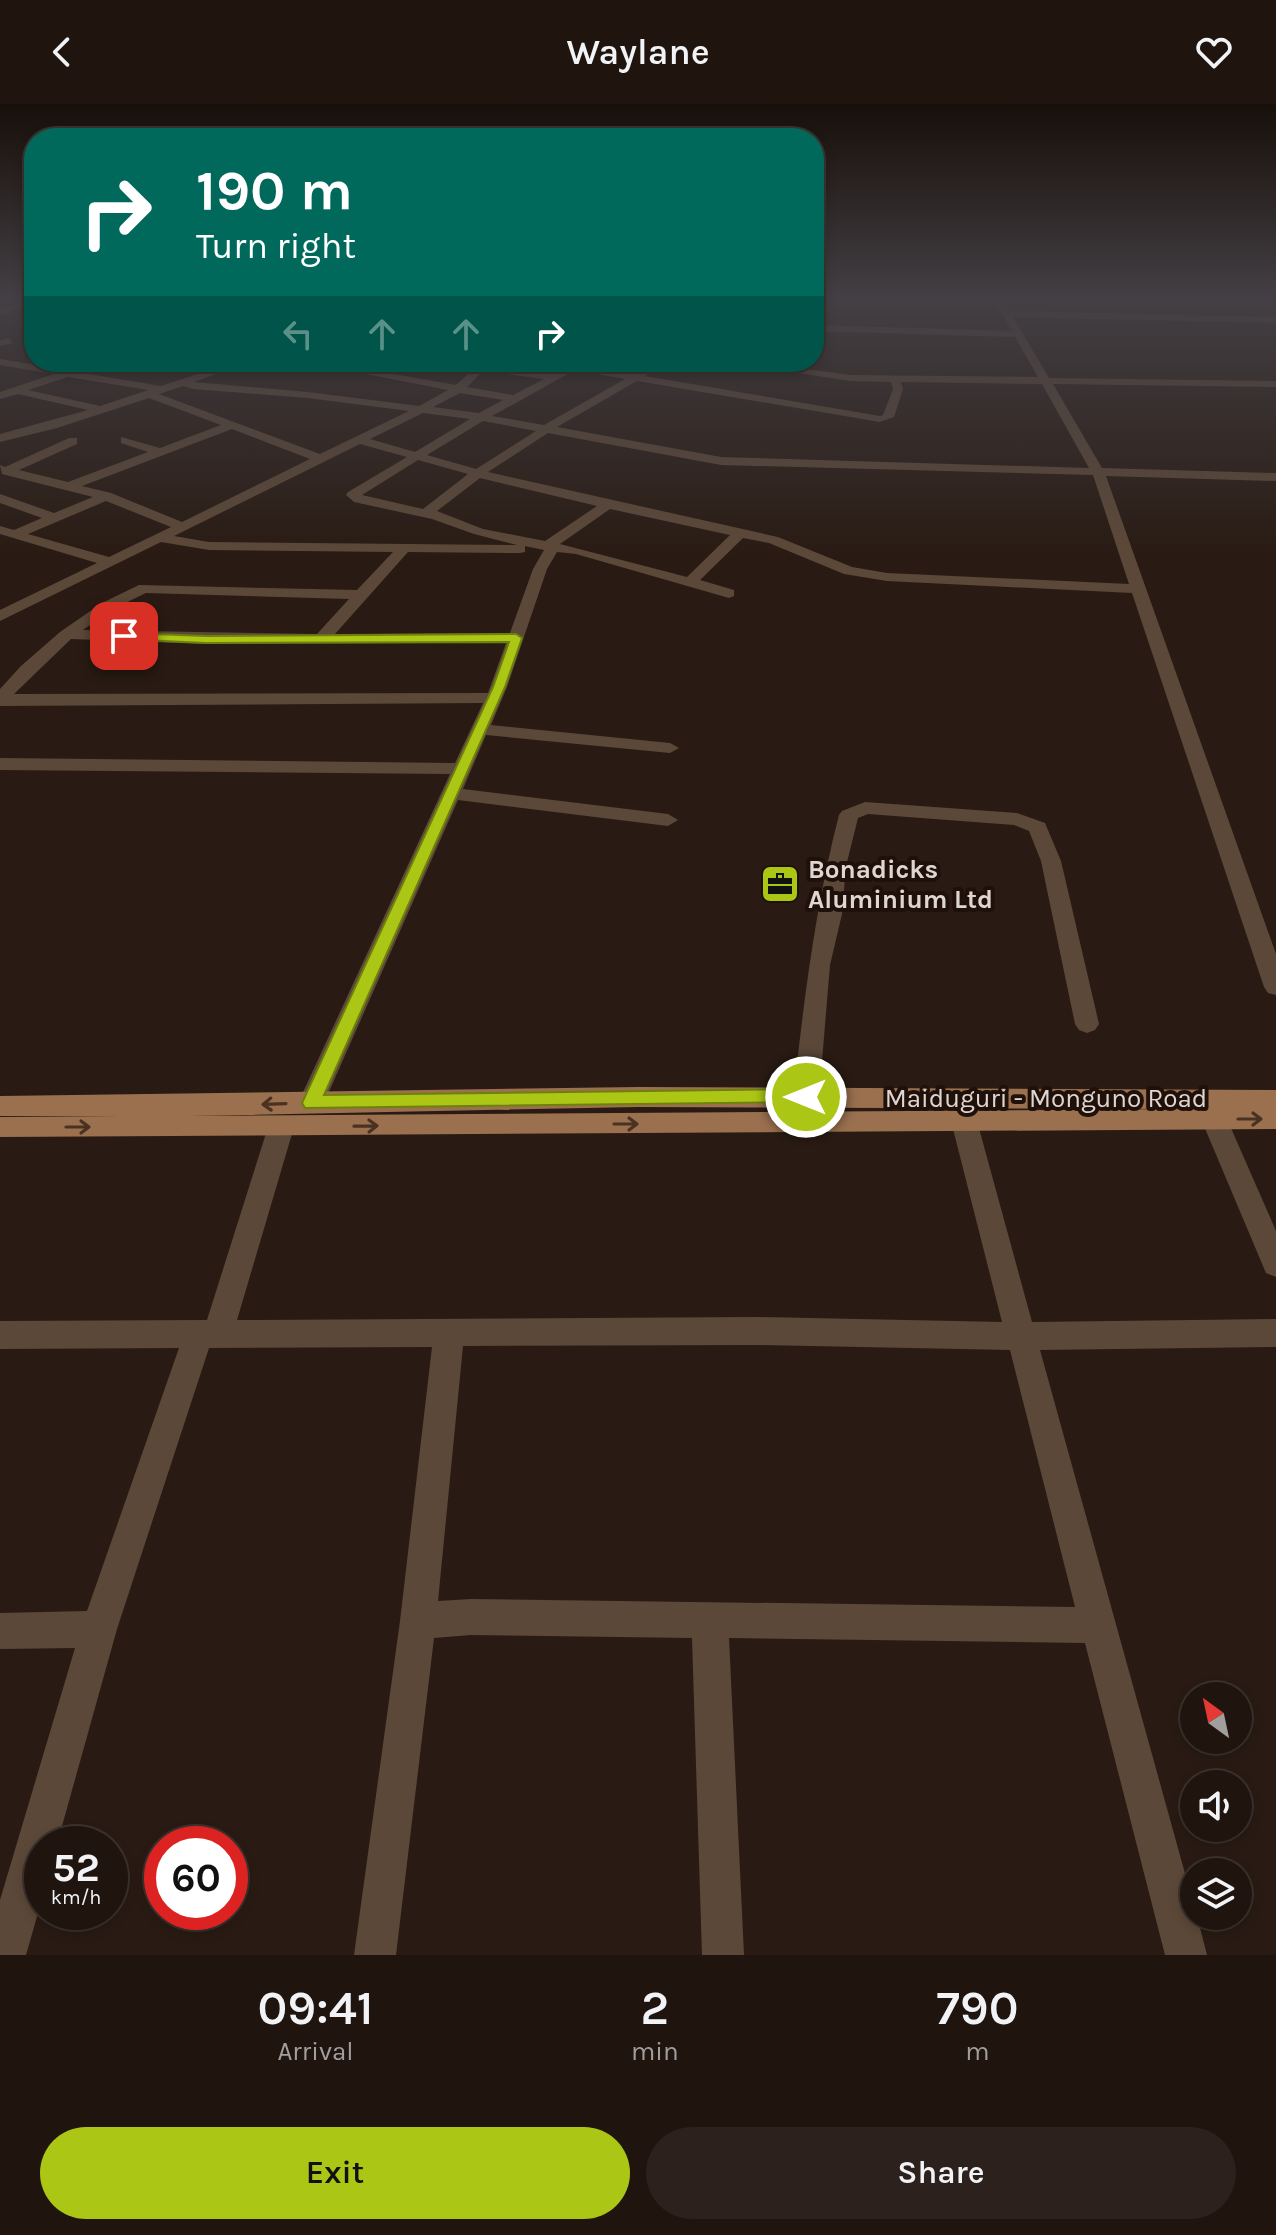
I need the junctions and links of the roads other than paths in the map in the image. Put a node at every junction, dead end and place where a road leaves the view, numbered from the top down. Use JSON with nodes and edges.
{"nodes":[{"id":1,"x":39,"y":383,"type":"edge"},
{"id":2,"x":129,"y":383,"type":"edge"},
{"id":3,"x":185,"y":383,"type":"edge"},
{"id":4,"x":186,"y":383,"type":"edge"},
{"id":5,"x":412,"y":383,"type":"edge"},
{"id":6,"x":432,"y":383,"type":"edge"},
{"id":7,"x":466,"y":383,"type":"edge"},
{"id":8,"x":543,"y":383,"type":"edge"},
{"id":9,"x":625,"y":383,"type":"edge"},
{"id":10,"x":666,"y":383,"type":"edge"},
{"id":11,"x":896,"y":383,"type":"edge"},
{"id":12,"x":1049,"y":383,"type":"edge"},
{"id":13,"x":1229,"y":383,"type":"edge"},
{"id":14,"x":1276,"y":384,"type":"edge"},
{"id":15,"x":0,"y":388,"type":"edge"},
{"id":16,"x":165,"y":390,"type":"junction"},
{"id":17,"x":458,"y":390,"type":"junction"},
{"id":18,"x":15,"y":391,"type":"junction"},
{"id":19,"x":149,"y":394,"type":"junction"},
{"id":20,"x":0,"y":396,"type":"edge"},
{"id":21,"x":514,"y":399,"type":"junction"},
{"id":22,"x":849,"y":400,"type":"dead end"},
{"id":23,"x":372,"y":403,"type":"junction"},
{"id":24,"x":101,"y":410,"type":"junction"},
{"id":25,"x":420,"y":410,"type":"junction"},
{"id":26,"x":840,"y":413,"type":"junction"},
{"id":27,"x":481,"y":417,"type":"junction"},
{"id":28,"x":230,"y":426,"type":"junction"},
{"id":29,"x":546,"y":429,"type":"junction"},
{"id":30,"x":1,"y":437,"type":"edge"},
{"id":31,"x":125,"y":440,"type":"dead end"},
{"id":32,"x":359,"y":440,"type":"junction"},
{"id":33,"x":73,"y":441,"type":"dead end"},
{"id":34,"x":156,"y":451,"type":"junction"},
{"id":35,"x":414,"y":457,"type":"junction"},
{"id":36,"x":321,"y":459,"type":"junction"},
{"id":37,"x":2,"y":471,"type":"edge"},
{"id":38,"x":479,"y":472,"type":"junction"},
{"id":39,"x":1098,"y":472,"type":"junction"},
{"id":40,"x":1276,"y":477,"type":"edge"},
{"id":41,"x":70,"y":486,"type":"junction"},
{"id":42,"x":106,"y":496,"type":"junction"},
{"id":43,"x":0,"y":498,"type":"edge"},
{"id":44,"x":607,"y":505,"type":"junction"},
{"id":45,"x":434,"y":515,"type":"junction"},
{"id":46,"x":54,"y":518,"type":"junction"},
{"id":47,"x":183,"y":527,"type":"junction"},
{"id":48,"x":0,"y":530,"type":"edge"},
{"id":49,"x":740,"y":533,"type":"junction"},
{"id":50,"x":18,"y":534,"type":"junction"},
{"id":51,"x":159,"y":538,"type":"junction"},
{"id":52,"x":0,"y":543,"type":"edge"},
{"id":53,"x":405,"y":547,"type":"junction"},
{"id":54,"x":550,"y":547,"type":"junction"},
{"id":55,"x":111,"y":562,"type":"junction"},
{"id":56,"x":690,"y":582,"type":"junction"},
{"id":57,"x":1140,"y":589,"type":"junction"},
{"id":58,"x":729,"y":593,"type":"dead end"},
{"id":59,"x":363,"y":595,"type":"junction"},
{"id":60,"x":0,"y":597,"type":"edge"},
{"id":61,"x":26,"y":603,"type":"junction"},
{"id":62,"x":0,"y":616,"type":"edge"},
{"id":63,"x":70,"y":634,"type":"junction"},
{"id":64,"x":323,"y":637,"type":"junction"},
{"id":65,"x":516,"y":638,"type":"junction"},
{"id":66,"x":494,"y":698,"type":"junction"},
{"id":67,"x":0,"y":700,"type":"edge"},
{"id":68,"x":480,"y":729,"type":"junction"},
{"id":69,"x":670,"y":748,"type":"dead end"},
{"id":70,"x":0,"y":764,"type":"edge"},
{"id":71,"x":462,"y":769,"type":"junction"},
{"id":72,"x":450,"y":793,"type":"junction"},
{"id":73,"x":668,"y":820,"type":"dead end"},
{"id":74,"x":1276,"y":987,"type":"edge"},
{"id":75,"x":1087,"y":1024,"type":"dead end"},
{"id":76,"x":806,"y":1097,"type":"junction"},
{"id":77,"x":1276,"y":1100,"type":"edge"},
{"id":78,"x":311,"y":1103,"type":"junction"},
{"id":79,"x":0,"y":1106,"type":"edge"},
{"id":80,"x":1214,"y":1119,"type":"junction"},
{"id":81,"x":1276,"y":1119,"type":"edge"},
{"id":82,"x":964,"y":1121,"type":"junction"},
{"id":83,"x":0,"y":1127,"type":"edge"},
{"id":84,"x":281,"y":1127,"type":"junction"},
{"id":85,"x":1276,"y":1264,"type":"edge"},
{"id":86,"x":449,"y":1331,"type":"junction"},
{"id":87,"x":1276,"y":1333,"type":"edge"},
{"id":88,"x":0,"y":1335,"type":"edge"},
{"id":89,"x":207,"y":1336,"type":"junction"},
{"id":90,"x":1021,"y":1336,"type":"junction"},
{"id":91,"x":710,"y":1620,"type":"junction"},
{"id":92,"x":418,"y":1621,"type":"junction"},
{"id":93,"x":1099,"y":1625,"type":"junction"},
{"id":94,"x":99,"y":1629,"type":"junction"},
{"id":95,"x":0,"y":1631,"type":"edge"},
{"id":96,"x":5,"y":1955,"type":"edge"},
{"id":97,"x":375,"y":1955,"type":"edge"},
{"id":98,"x":723,"y":1955,"type":"edge"},
{"id":99,"x":1186,"y":1955,"type":"edge"}],
"edges":[{"from":1,"to":18,"type":"street"},
{"from":2,"to":16,"type":"street"},
{"from":3,"to":16,"type":"street"},
{"from":4,"to":23,"type":"street"},
{"from":5,"to":23,"type":"street"},
{"from":6,"to":17,"type":"street"},
{"from":7,"to":17,"type":"street"},
{"from":8,"to":21,"type":"street"},
{"from":9,"to":29,"type":"street"},
{"from":10,"to":26,"type":"street"},
{"from":11,"to":26,"type":"street"},
{"from":12,"to":39,"type":"street"},
{"from":13,"to":14,"type":"street"},
{"from":15,"to":18,"type":"street"},
{"from":16,"to":19,"type":"street"},
{"from":17,"to":21,"type":"street"},
{"from":17,"to":25,"type":"street"},
{"from":18,"to":20,"type":"street"},
{"from":18,"to":24,"type":"street"},
{"from":19,"to":24,"type":"street"},
{"from":19,"to":28,"type":"street"},
{"from":21,"to":27,"type":"street"},
{"from":22,"to":26,"type":"street"},
{"from":23,"to":25,"type":"street"},
{"from":24,"to":30,"type":"street"},
{"from":25,"to":27,"type":"street"},
{"from":25,"to":32,"type":"street"},
{"from":27,"to":29,"type":"street"},
{"from":27,"to":35,"type":"street"},
{"from":28,"to":34,"type":"street"},
{"from":28,"to":36,"type":"street"},
{"from":29,"to":38,"type":"street"},
{"from":29,"to":39,"type":"street"},
{"from":31,"to":34,"type":"street"},
{"from":32,"to":35,"type":"street"},
{"from":32,"to":36,"type":"street"},
{"from":33,"to":37,"type":"street"},
{"from":34,"to":41,"type":"street"},
{"from":35,"to":38,"type":"street"},
{"from":35,"to":45,"type":"street"},
{"from":36,"to":47,"type":"street"},
{"from":37,"to":41,"type":"street"},
{"from":38,"to":44,"type":"street"},
{"from":38,"to":45,"type":"street"},
{"from":39,"to":40,"type":"street"},
{"from":39,"to":57,"type":"street"},
{"from":41,"to":42,"type":"street"},
{"from":42,"to":46,"type":"street"},
{"from":42,"to":47,"type":"street"},
{"from":43,"to":46,"type":"street"},
{"from":44,"to":49,"type":"street"},
{"from":44,"to":54,"type":"street"},
{"from":45,"to":54,"type":"street"},
{"from":46,"to":50,"type":"street"},
{"from":47,"to":51,"type":"street"},
{"from":48,"to":50,"type":"street"},
{"from":49,"to":56,"type":"street"},
{"from":49,"to":57,"type":"street"},
{"from":50,"to":52,"type":"street"},
{"from":50,"to":55,"type":"street"},
{"from":51,"to":53,"type":"street"},
{"from":51,"to":55,"type":"street"},
{"from":53,"to":54,"type":"street"},
{"from":53,"to":59,"type":"street"},
{"from":54,"to":56,"type":"street"},
{"from":54,"to":65,"type":"street"},
{"from":55,"to":61,"type":"street"},
{"from":56,"to":58,"type":"street"},
{"from":57,"to":74,"type":"street"},
{"from":59,"to":63,"type":"street"},
{"from":59,"to":64,"type":"street"},
{"from":60,"to":61,"type":"street"},
{"from":61,"to":62,"type":"street"},
{"from":63,"to":64,"type":"street"},
{"from":63,"to":67,"type":"street"},
{"from":64,"to":65,"type":"street"},
{"from":65,"to":66,"type":"street"},
{"from":66,"to":67,"type":"street"},
{"from":66,"to":68,"type":"street"},
{"from":68,"to":69,"type":"street"},
{"from":68,"to":71,"type":"street"},
{"from":70,"to":71,"type":"street"},
{"from":71,"to":72,"type":"street"},
{"from":72,"to":73,"type":"street"},
{"from":72,"to":78,"type":"street"},
{"from":75,"to":76,"type":"street"},
{"from":76,"to":77,"type":"main road","name":"Maiduguri - Monguno Road"},
{"from":76,"to":78,"type":"main road","name":"Maiduguri - Monguno Road"},
{"from":78,"to":79,"type":"main road","name":"Maiduguri - Monguno Road","one_way":true},
{"from":80,"to":81,"type":"main road","name":"Maiduguri - Monguno Road","one_way":true},
{"from":80,"to":82,"type":"main road","name":"Maiduguri - Monguno Road"},
{"from":80,"to":85,"type":"street"},
{"from":84,"to":82,"type":"main road","name":"Maiduguri - Monguno Road","one_way":true},
{"from":82,"to":90,"type":"street"},
{"from":83,"to":84,"type":"main road","name":"Maiduguri - Monguno Road","one_way":true},
{"from":84,"to":89,"type":"street"},
{"from":86,"to":89,"type":"street"},
{"from":86,"to":90,"type":"street"},
{"from":86,"to":92,"type":"street"},
{"from":87,"to":90,"type":"street"},
{"from":88,"to":89,"type":"street"},
{"from":89,"to":94,"type":"street"},
{"from":90,"to":93,"type":"street"},
{"from":91,"to":92,"type":"street"},
{"from":91,"to":93,"type":"street"},
{"from":91,"to":98,"type":"street"},
{"from":92,"to":97,"type":"street"},
{"from":93,"to":99,"type":"street"},
{"from":94,"to":95,"type":"street"},
{"from":94,"to":96,"type":"street"}]}
